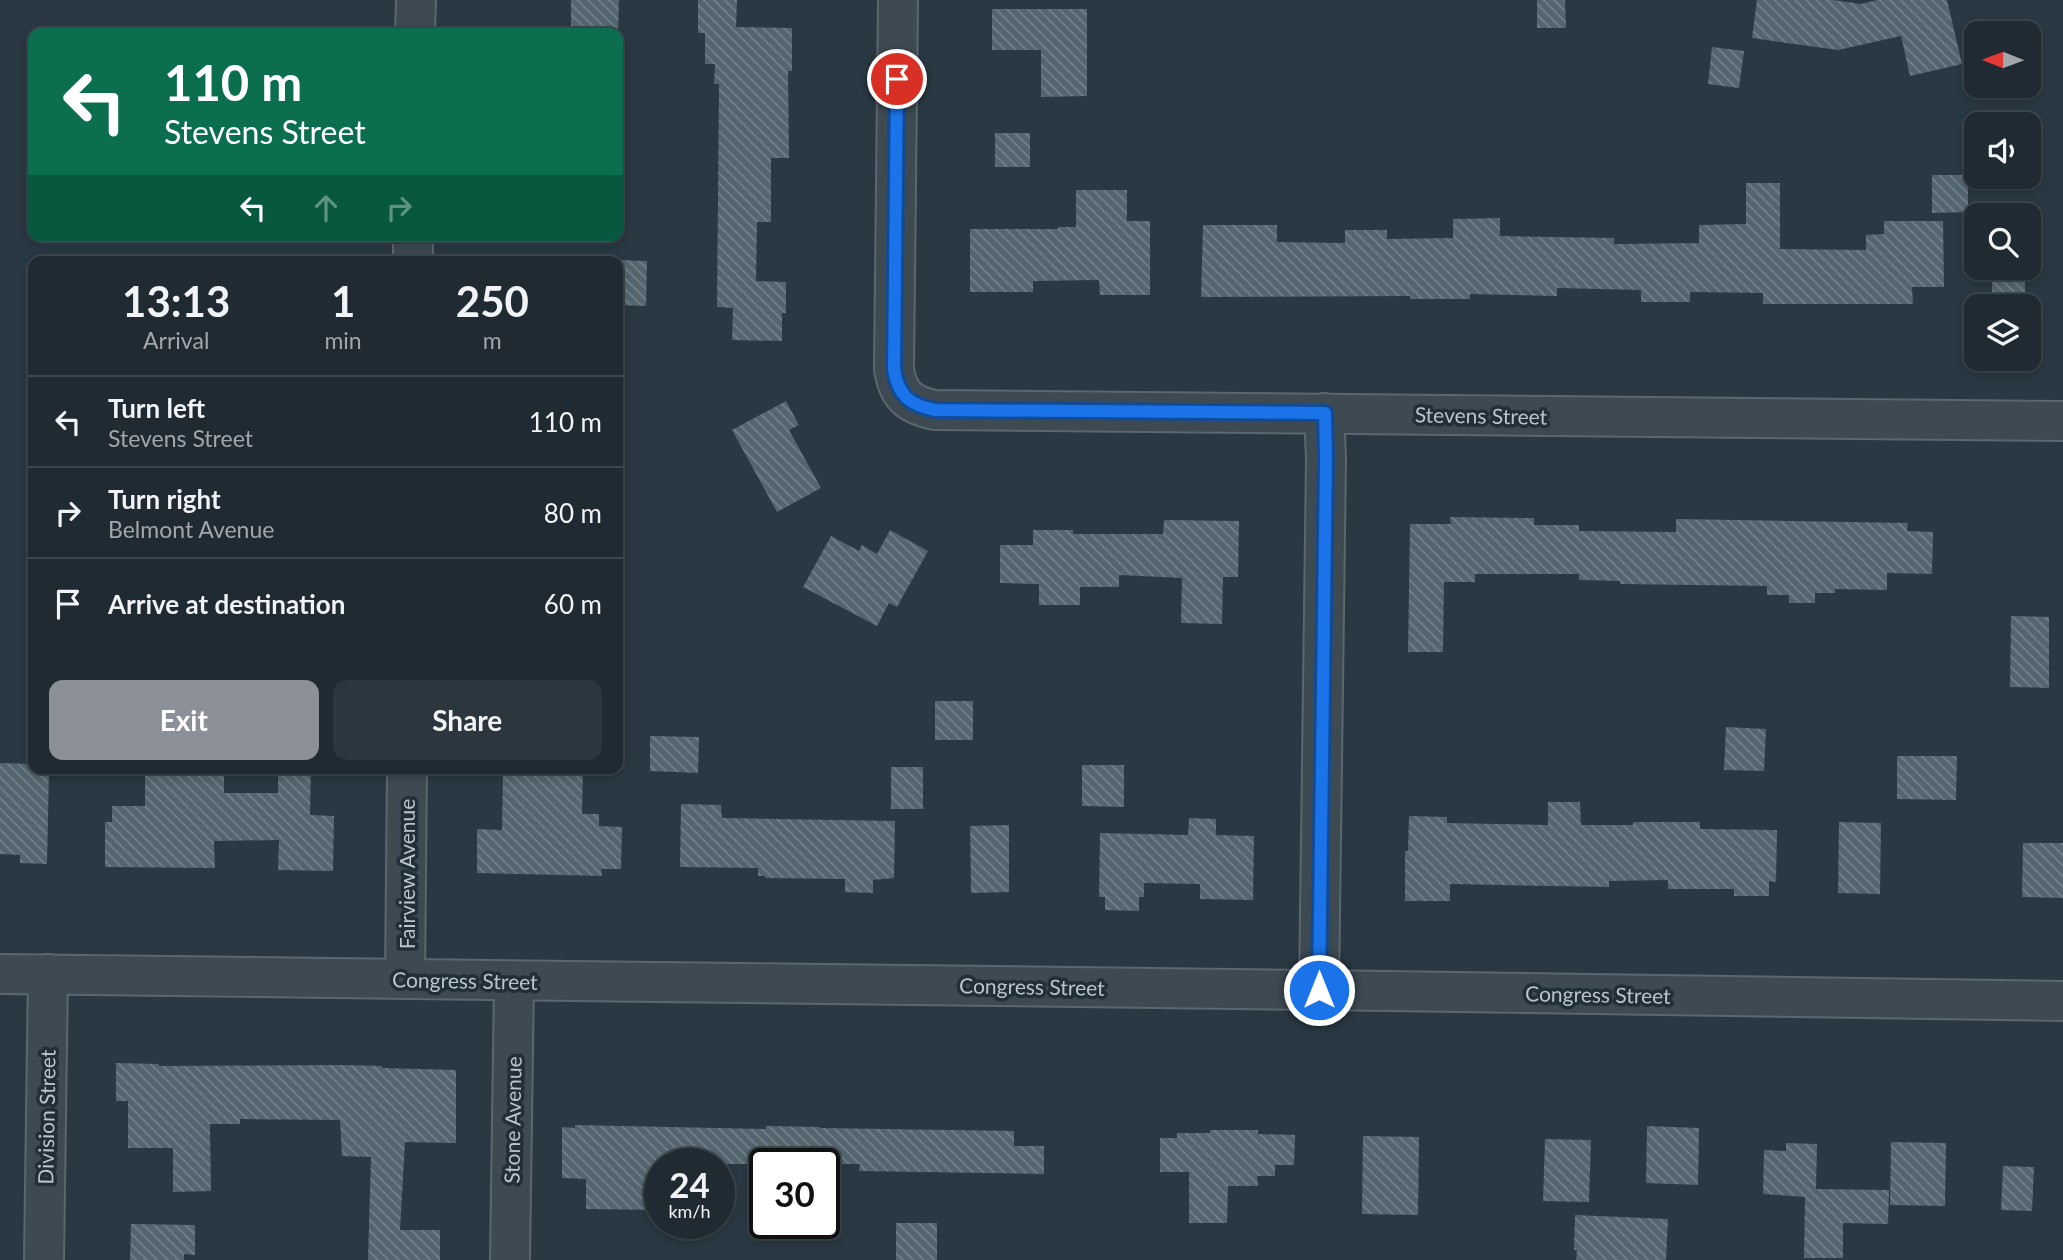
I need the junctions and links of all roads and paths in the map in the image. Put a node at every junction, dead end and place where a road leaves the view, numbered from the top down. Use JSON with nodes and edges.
{"nodes":[{"id":1,"x":416,"y":0,"type":"edge"},
{"id":2,"x":898,"y":0,"type":"edge"},
{"id":3,"x":415,"y":28,"type":"edge"},
{"id":4,"x":1325,"y":413,"type":"junction"},
{"id":5,"x":2063,"y":421,"type":"edge"},
{"id":6,"x":407,"y":774,"type":"edge"},
{"id":7,"x":0,"y":974,"type":"edge"},
{"id":8,"x":48,"y":974,"type":"junction"},
{"id":9,"x":405,"y":979,"type":"junction"},
{"id":10,"x":514,"y":981,"type":"junction"},
{"id":11,"x":1319,"y":990,"type":"junction"},
{"id":12,"x":2063,"y":1001,"type":"edge"},
{"id":13,"x":44,"y":1260,"type":"edge"},
{"id":14,"x":510,"y":1260,"type":"edge"}],
"edges":[{"from":1,"to":3,"type":"street"},
{"from":2,"to":4,"type":"street","name":"Stevens Street"},
{"from":4,"to":5,"type":"street","name":"Stevens Street"},
{"from":4,"to":11,"type":"street"},
{"from":6,"to":9,"type":"street","name":"Fairview Avenue"},
{"from":7,"to":8,"type":"street","name":"Congress Street"},
{"from":8,"to":9,"type":"street","name":"Congress Street"},
{"from":8,"to":13,"type":"street","name":"Division Street"},
{"from":9,"to":10,"type":"street","name":"Congress Street"},
{"from":10,"to":11,"type":"street","name":"Congress Street"},
{"from":10,"to":14,"type":"street","name":"Stone Avenue"},
{"from":11,"to":12,"type":"street","name":"Congress Street"}]}
